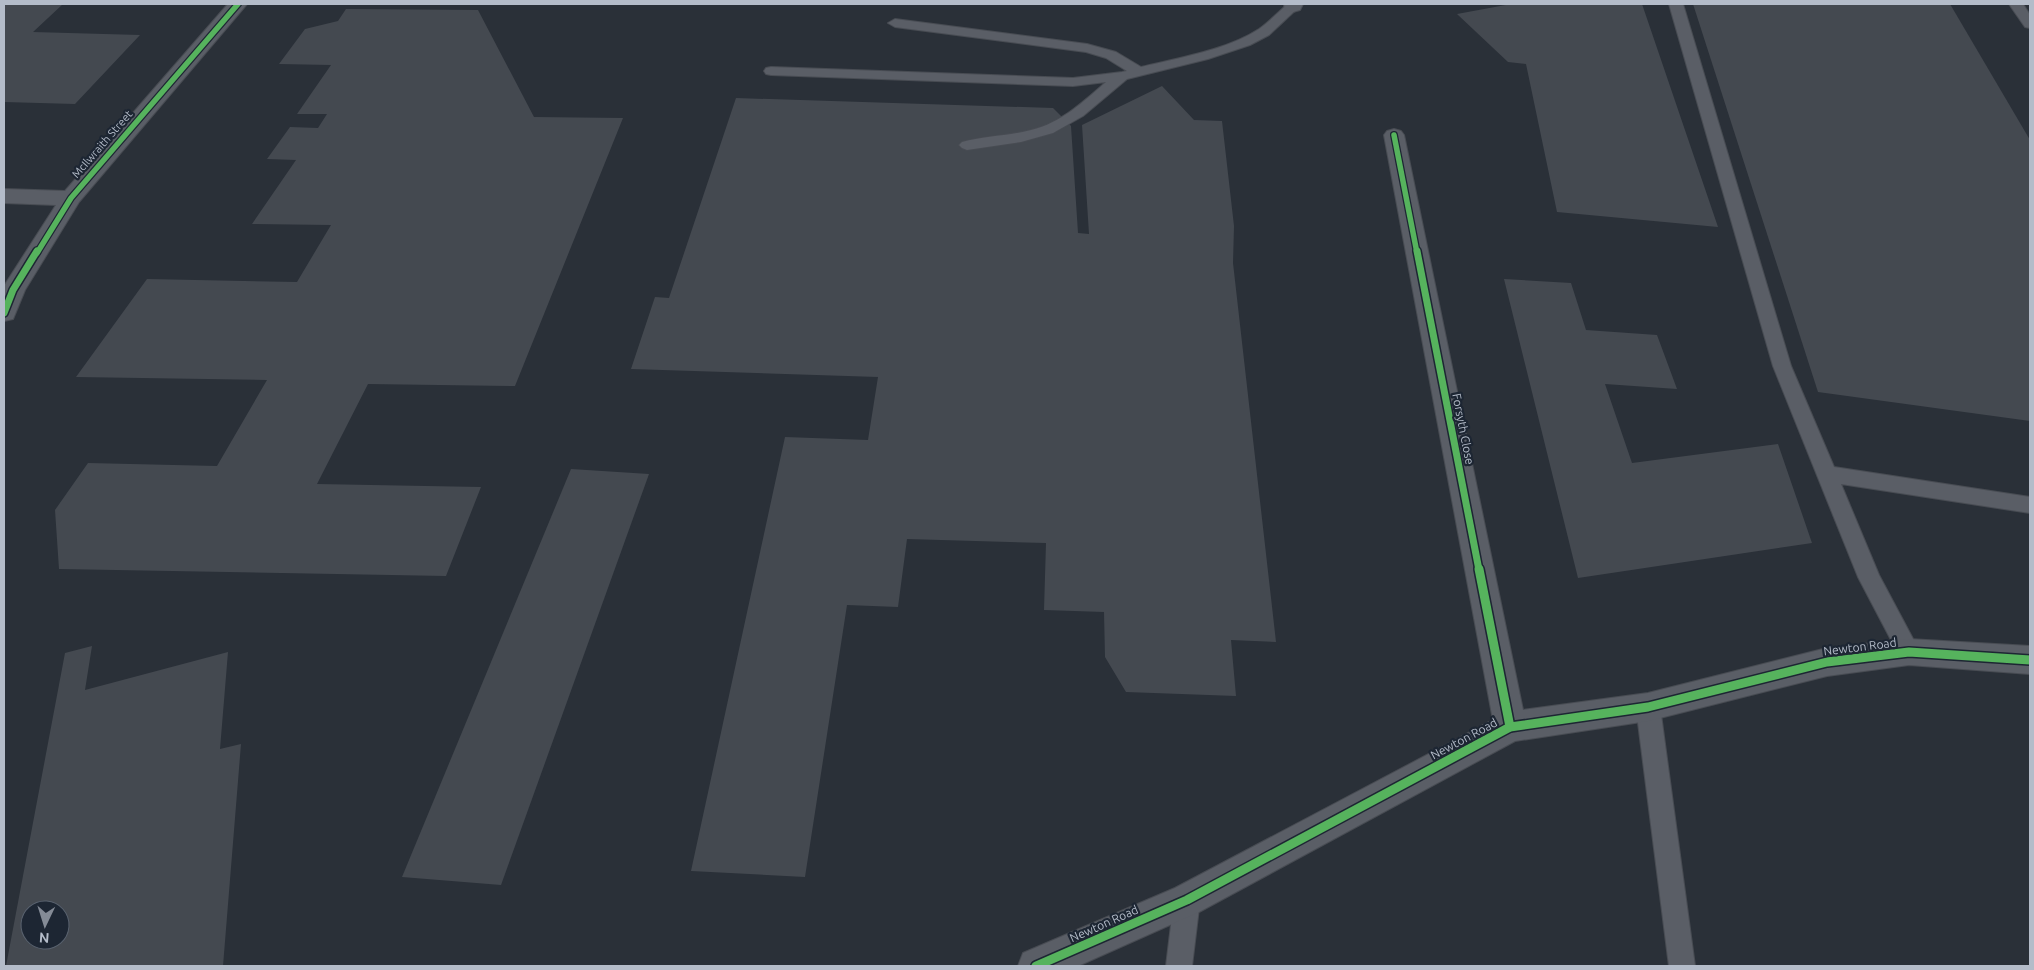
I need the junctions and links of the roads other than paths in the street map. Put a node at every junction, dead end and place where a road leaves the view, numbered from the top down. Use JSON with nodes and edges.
{"nodes":[{"id":1,"x":238,"y":4,"type":"edge"},
{"id":2,"x":1676,"y":4,"type":"edge"},
{"id":3,"x":2016,"y":4,"type":"edge"},
{"id":4,"x":1293,"y":5,"type":"edge"},
{"id":5,"x":895,"y":23,"type":"dead end"},
{"id":6,"x":2030,"y":24,"type":"edge"},
{"id":7,"x":772,"y":72,"type":"dead end"},
{"id":8,"x":1139,"y":72,"type":"junction"},
{"id":9,"x":1122,"y":76,"type":"junction"},
{"id":10,"x":1394,"y":135,"type":"dead end"},
{"id":11,"x":967,"y":144,"type":"dead end"},
{"id":12,"x":4,"y":196,"type":"edge"},
{"id":13,"x":71,"y":198,"type":"junction"},
{"id":14,"x":4,"y":313,"type":"edge"},
{"id":15,"x":1826,"y":474,"type":"junction"},
{"id":16,"x":2030,"y":505,"type":"edge"},
{"id":17,"x":1909,"y":652,"type":"junction"},
{"id":18,"x":2030,"y":660,"type":"edge"},
{"id":19,"x":1648,"y":706,"type":"junction"},
{"id":20,"x":1510,"y":727,"type":"junction"},
{"id":21,"x":1187,"y":900,"type":"junction"},
{"id":22,"x":1036,"y":966,"type":"edge"},
{"id":23,"x":1179,"y":966,"type":"edge"},
{"id":24,"x":1682,"y":966,"type":"edge"}],
"edges":[{"from":1,"to":13,"type":"street","name":"McIlwraith Street"},
{"from":2,"to":15,"type":"lane"},
{"from":3,"to":6,"type":"lane"},
{"from":4,"to":8,"type":"lane"},
{"from":5,"to":8,"type":"lane"},
{"from":7,"to":9,"type":"lane"},
{"from":8,"to":9,"type":"lane"},
{"from":9,"to":11,"type":"lane"},
{"from":10,"to":20,"type":"street","name":"Forsyth Close"},
{"from":12,"to":13,"type":"street"},
{"from":13,"to":14,"type":"street","name":"McIlwraith Street"},
{"from":15,"to":16,"type":"lane"},
{"from":15,"to":17,"type":"lane"},
{"from":17,"to":18,"type":"street","name":"Newton Road"},
{"from":17,"to":19,"type":"street","name":"Newton Road"},
{"from":19,"to":20,"type":"street","name":"Newton Road"},
{"from":19,"to":24,"type":"lane"},
{"from":20,"to":21,"type":"street","name":"Newton Road"},
{"from":21,"to":22,"type":"street","name":"Newton Road"},
{"from":21,"to":23,"type":"lane"}]}
